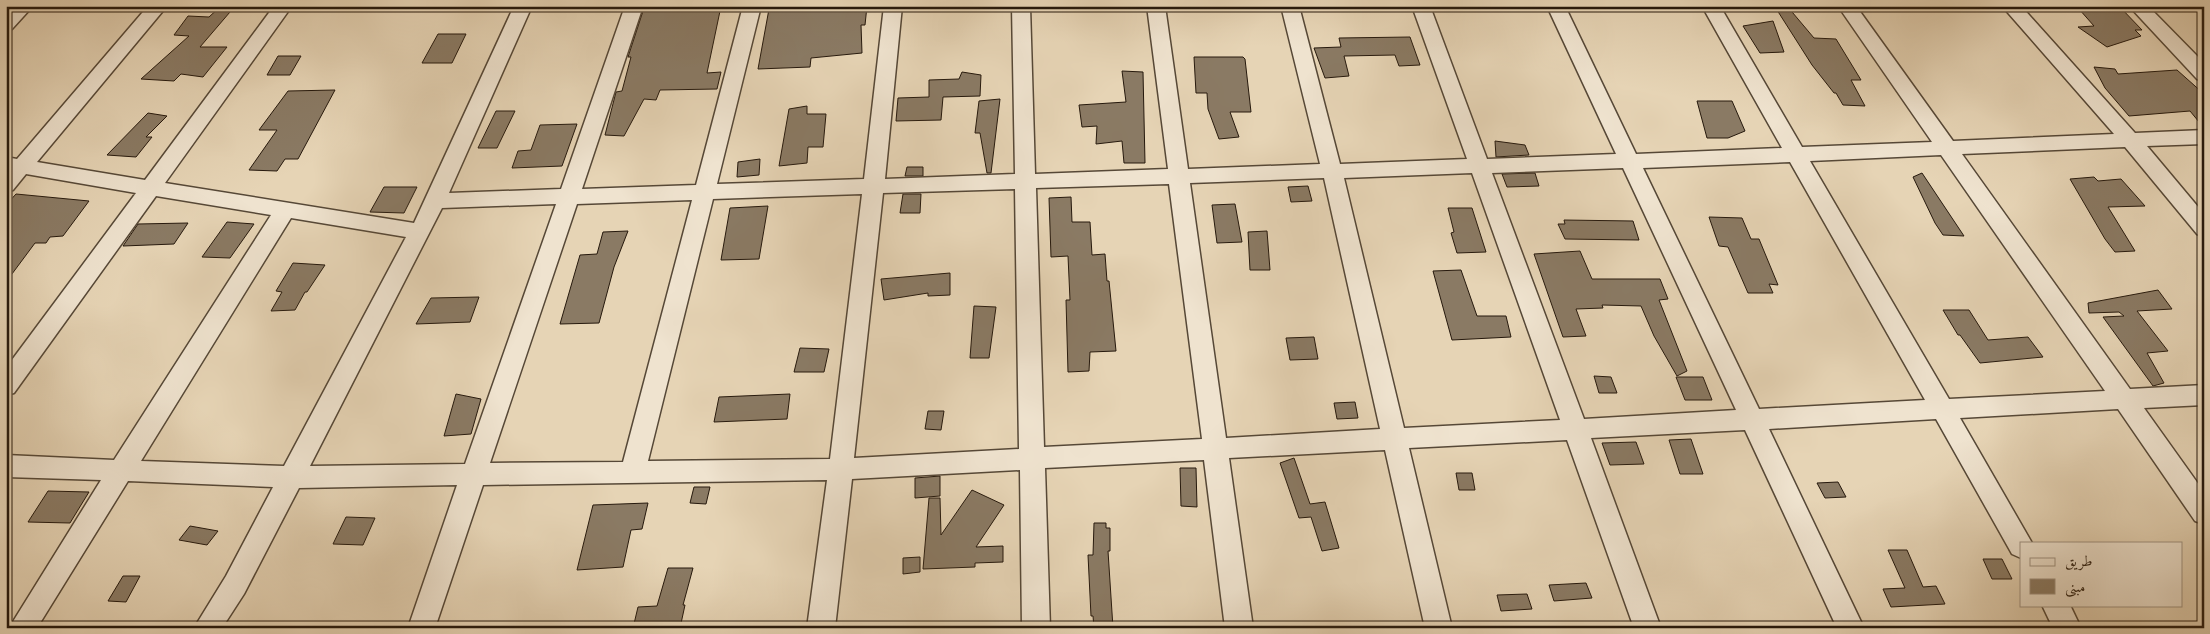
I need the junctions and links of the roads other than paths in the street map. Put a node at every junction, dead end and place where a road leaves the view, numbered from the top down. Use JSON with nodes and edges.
{"nodes":[{"id":1,"x":24,"y":6,"type":"edge"},
{"id":2,"x":158,"y":6,"type":"edge"},
{"id":3,"x":283,"y":6,"type":"edge"},
{"id":4,"x":523,"y":6,"type":"edge"},
{"id":5,"x":634,"y":6,"type":"edge"},
{"id":6,"x":752,"y":6,"type":"edge"},
{"id":7,"x":893,"y":6,"type":"edge"},
{"id":8,"x":1020,"y":6,"type":"edge"},
{"id":9,"x":1156,"y":6,"type":"edge"},
{"id":10,"x":1290,"y":6,"type":"edge"},
{"id":11,"x":1421,"y":6,"type":"edge"},
{"id":12,"x":1556,"y":6,"type":"edge"},
{"id":13,"x":1711,"y":6,"type":"edge"},
{"id":14,"x":1847,"y":6,"type":"edge"},
{"id":15,"x":2011,"y":6,"type":"edge"},
{"id":16,"x":2138,"y":6,"type":"edge"},
{"id":17,"x":6,"y":25,"type":"edge"},
{"id":18,"x":2204,"y":75,"type":"edge"},
{"id":19,"x":2204,"y":137,"type":"edge"},
{"id":20,"x":2131,"y":141,"type":"junction"},
{"id":21,"x":1947,"y":148,"type":"junction"},
{"id":22,"x":1797,"y":155,"type":"junction"},
{"id":23,"x":1630,"y":161,"type":"junction"},
{"id":24,"x":14,"y":165,"type":"edge"},
{"id":25,"x":1479,"y":166,"type":"junction"},
{"id":26,"x":1332,"y":170,"type":"junction"},
{"id":27,"x":1179,"y":175,"type":"junction"},
{"id":28,"x":1025,"y":180,"type":"junction"},
{"id":29,"x":6,"y":185,"type":"edge"},
{"id":30,"x":874,"y":185,"type":"junction"},
{"id":31,"x":151,"y":188,"type":"junction"},
{"id":32,"x":704,"y":191,"type":"junction"},
{"id":33,"x":569,"y":196,"type":"junction"},
{"id":34,"x":435,"y":201,"type":"junction"},
{"id":35,"x":285,"y":210,"type":"junction"},
{"id":36,"x":2204,"y":229,"type":"edge"},
{"id":37,"x":420,"y":232,"type":"junction"},
{"id":38,"x":6,"y":386,"type":"edge"},
{"id":39,"x":2204,"y":395,"type":"edge"},
{"id":40,"x":2122,"y":399,"type":"junction"},
{"id":41,"x":1942,"y":408,"type":"junction"},
{"id":42,"x":1751,"y":418,"type":"junction"},
{"id":43,"x":1575,"y":428,"type":"junction"},
{"id":44,"x":1395,"y":438,"type":"junction"},
{"id":45,"x":1215,"y":448,"type":"junction"},
{"id":46,"x":1032,"y":458,"type":"junction"},
{"id":47,"x":6,"y":466,"type":"edge"},
{"id":48,"x":840,"y":469,"type":"junction"},
{"id":49,"x":121,"y":470,"type":"junction"},
{"id":50,"x":633,"y":472,"type":"junction"},
{"id":51,"x":473,"y":474,"type":"junction"},
{"id":52,"x":292,"y":477,"type":"junction"},
{"id":53,"x":2204,"y":513,"type":"edge"},
{"id":54,"x":2020,"y":544,"type":"edge"},
{"id":55,"x":2057,"y":606,"type":"edge"},
{"id":56,"x":22,"y":628,"type":"edge"},
{"id":57,"x":207,"y":628,"type":"edge"},
{"id":58,"x":421,"y":628,"type":"edge"},
{"id":59,"x":821,"y":628,"type":"edge"},
{"id":60,"x":1036,"y":628,"type":"edge"},
{"id":61,"x":1239,"y":628,"type":"edge"},
{"id":62,"x":1439,"y":628,"type":"edge"},
{"id":63,"x":1648,"y":628,"type":"edge"},
{"id":64,"x":1851,"y":628,"type":"edge"},
{"id":65,"x":2068,"y":628,"type":"edge"}],
"edges":[{"from":1,"to":17,"type":"street"},
{"from":2,"to":24,"type":"street"},
{"from":3,"to":31,"type":"street"},
{"from":4,"to":34,"type":"street"},
{"from":5,"to":33,"type":"street"},
{"from":6,"to":32,"type":"street"},
{"from":7,"to":30,"type":"street"},
{"from":8,"to":28,"type":"street"},
{"from":9,"to":27,"type":"street"},
{"from":10,"to":26,"type":"street"},
{"from":11,"to":25,"type":"street"},
{"from":12,"to":23,"type":"street"},
{"from":13,"to":22,"type":"street"},
{"from":14,"to":21,"type":"street"},
{"from":15,"to":20,"type":"street"},
{"from":16,"to":18,"type":"street"},
{"from":19,"to":20,"type":"street"},
{"from":20,"to":21,"type":"street"},
{"from":20,"to":36,"type":"street"},
{"from":21,"to":22,"type":"street"},
{"from":21,"to":40,"type":"street"},
{"from":22,"to":23,"type":"street"},
{"from":22,"to":41,"type":"street"},
{"from":23,"to":25,"type":"street"},
{"from":23,"to":42,"type":"street"},
{"from":24,"to":29,"type":"street"},
{"from":24,"to":31,"type":"street"},
{"from":25,"to":26,"type":"street"},
{"from":25,"to":43,"type":"street"},
{"from":26,"to":27,"type":"street"},
{"from":26,"to":44,"type":"street"},
{"from":27,"to":28,"type":"street"},
{"from":27,"to":45,"type":"street"},
{"from":28,"to":30,"type":"street"},
{"from":28,"to":46,"type":"street"},
{"from":30,"to":32,"type":"street"},
{"from":30,"to":48,"type":"street"},
{"from":31,"to":35,"type":"street"},
{"from":31,"to":38,"type":"street"},
{"from":32,"to":33,"type":"street"},
{"from":32,"to":50,"type":"street"},
{"from":33,"to":34,"type":"street"},
{"from":33,"to":51,"type":"street"},
{"from":34,"to":37,"type":"street"},
{"from":35,"to":37,"type":"street"},
{"from":35,"to":49,"type":"street"},
{"from":37,"to":52,"type":"street"},
{"from":39,"to":40,"type":"street"},
{"from":40,"to":41,"type":"street"},
{"from":40,"to":53,"type":"street"},
{"from":41,"to":42,"type":"street"},
{"from":41,"to":54,"type":"street"},
{"from":42,"to":43,"type":"street"},
{"from":42,"to":64,"type":"street"},
{"from":43,"to":44,"type":"street"},
{"from":43,"to":63,"type":"street"},
{"from":44,"to":45,"type":"street"},
{"from":44,"to":62,"type":"street"},
{"from":45,"to":46,"type":"street"},
{"from":45,"to":61,"type":"street"},
{"from":46,"to":48,"type":"street"},
{"from":46,"to":60,"type":"street"},
{"from":47,"to":49,"type":"street"},
{"from":48,"to":50,"type":"street"},
{"from":48,"to":59,"type":"street"},
{"from":49,"to":52,"type":"street"},
{"from":49,"to":56,"type":"street"},
{"from":50,"to":51,"type":"street"},
{"from":51,"to":52,"type":"street"},
{"from":51,"to":58,"type":"street"},
{"from":52,"to":57,"type":"street"},
{"from":55,"to":65,"type":"street"}]}
